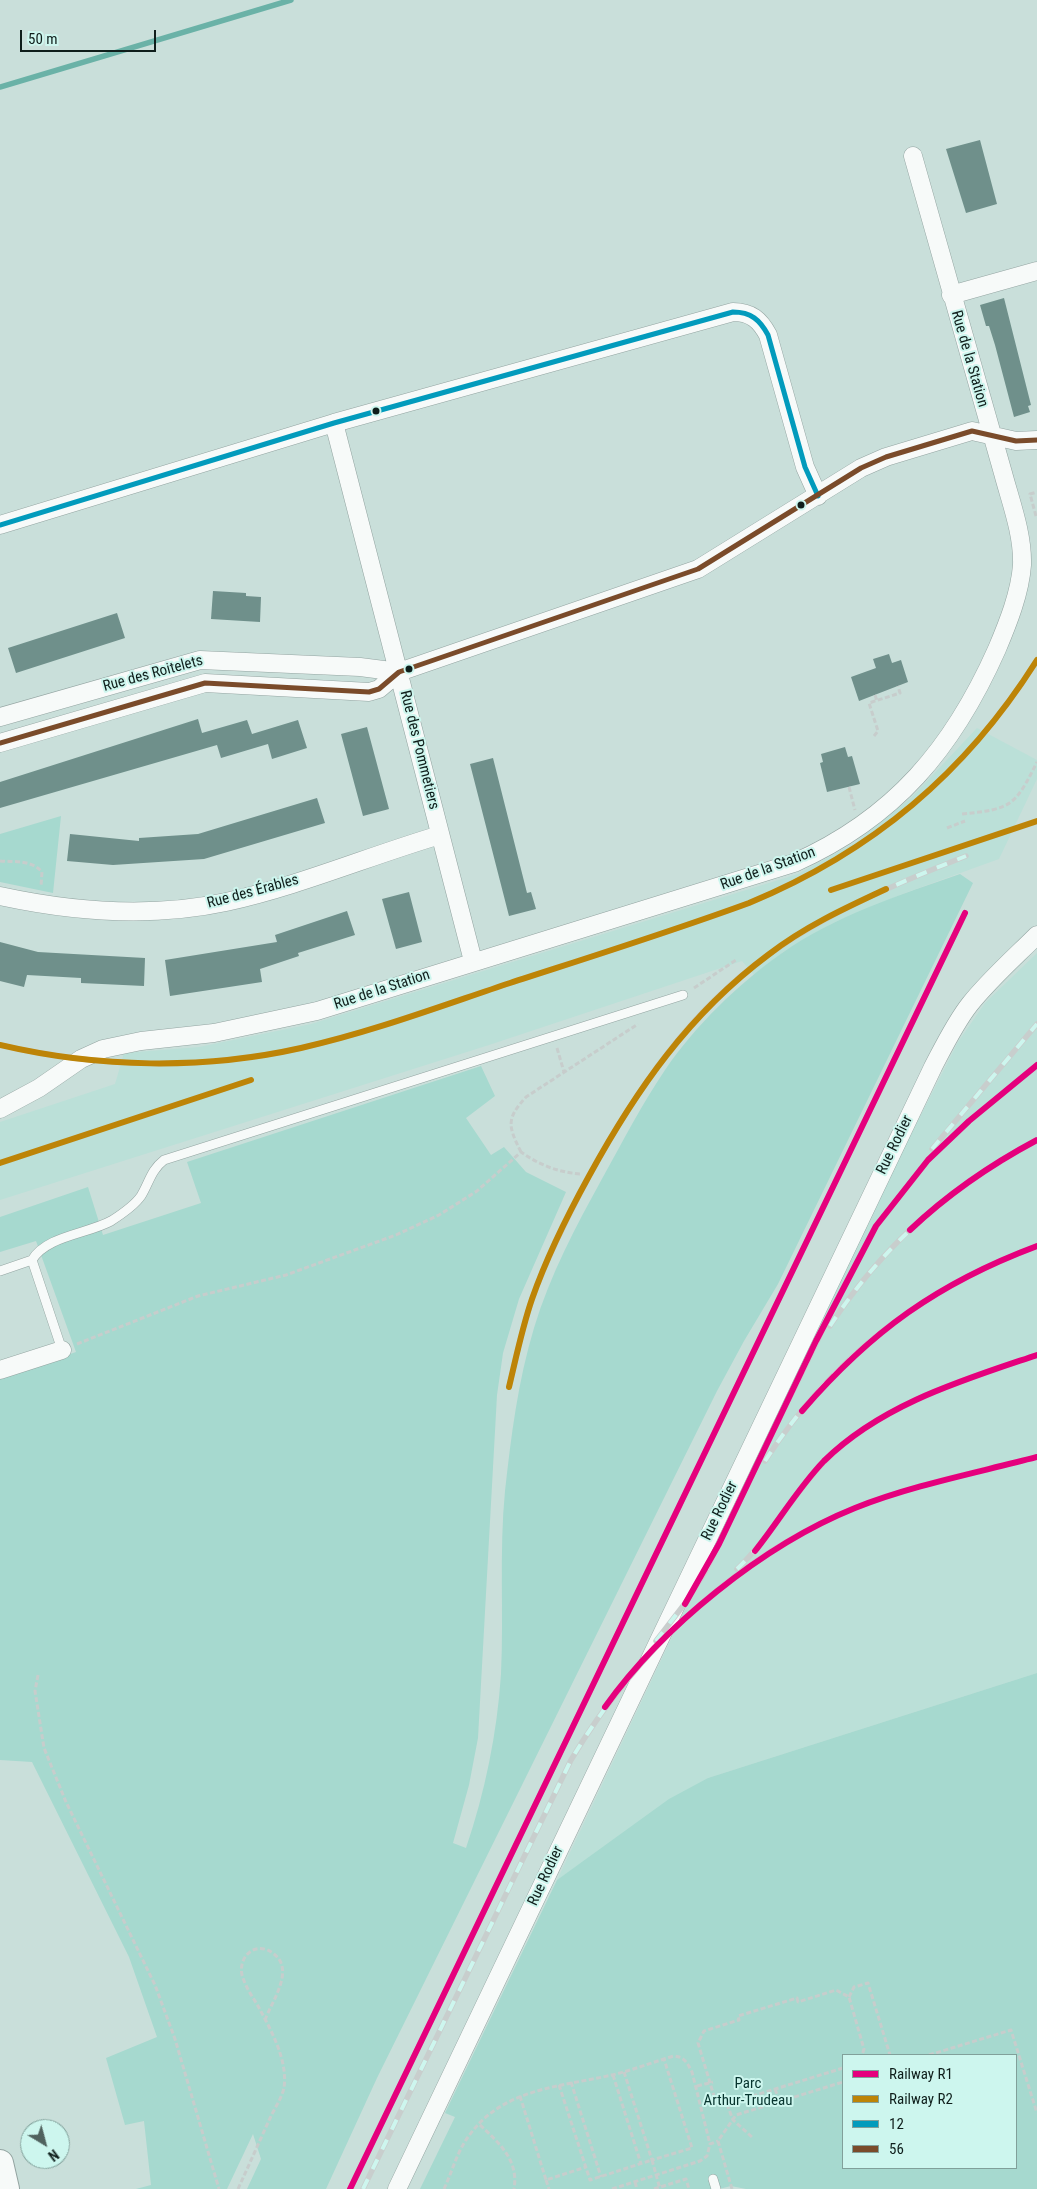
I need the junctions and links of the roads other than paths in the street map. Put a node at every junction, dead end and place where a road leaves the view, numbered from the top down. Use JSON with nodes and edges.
{"nodes":[{"id":1,"x":912,"y":156,"type":"dead end"},
{"id":2,"x":1037,"y":271,"type":"edge"},
{"id":3,"x":951,"y":295,"type":"junction"},
{"id":4,"x":334,"y":423,"type":"junction"},
{"id":5,"x":990,"y":434,"type":"junction"},
{"id":6,"x":1037,"y":440,"type":"edge"},
{"id":7,"x":818,"y":496,"type":"junction"},
{"id":8,"x":0,"y":525,"type":"edge"},
{"id":9,"x":184,"y":663,"type":"junction"},
{"id":10,"x":399,"y":672,"type":"junction"},
{"id":11,"x":191,"y":686,"type":"junction"},
{"id":12,"x":0,"y":717,"type":"edge"},
{"id":13,"x":0,"y":743,"type":"edge"},
{"id":14,"x":440,"y":835,"type":"junction"},
{"id":15,"x":0,"y":896,"type":"edge"},
{"id":16,"x":1037,"y":935,"type":"edge"},
{"id":17,"x":473,"y":961,"type":"junction"},
{"id":18,"x":684,"y":995,"type":"road end"},
{"id":19,"x":0,"y":1109,"type":"edge"},
{"id":20,"x":32,"y":1260,"type":"junction"},
{"id":21,"x":0,"y":1271,"type":"edge"},
{"id":22,"x":62,"y":1350,"type":"joint"},
{"id":23,"x":0,"y":1370,"type":"edge"},
{"id":24,"x":0,"y":2163,"type":"edge"},
{"id":25,"x":713,"y":2180,"type":"dead end"},
{"id":26,"x":6,"y":2189,"type":"edge"},
{"id":27,"x":397,"y":2189,"type":"edge"},
{"id":28,"x":716,"y":2189,"type":"edge"}],
"edges":[{"from":1,"to":3,"type":"street","name":"Rue de la Station"},
{"from":2,"to":3,"type":"street"},
{"from":3,"to":5,"type":"street","name":"Rue de la Station"},
{"from":4,"to":7,"type":"street"},
{"from":4,"to":8,"type":"street"},
{"from":4,"to":10,"type":"street","name":"Rue des Pommetiers"},
{"from":5,"to":6,"type":"street","name":"Rue des Roitelets"},
{"from":5,"to":7,"type":"street","name":"Rue des Roitelets"},
{"from":5,"to":17,"type":"street","name":"Rue de la Station"},
{"from":7,"to":10,"type":"street","name":"Rue des Roitelets"},
{"from":9,"to":10,"type":"street","name":"Rue des Roitelets"},
{"from":9,"to":11,"type":"street"},
{"from":9,"to":12,"type":"street","name":"Rue des Roitelets"},
{"from":10,"to":11,"type":"street","name":"Rue des Roitelets"},
{"from":10,"to":14,"type":"street","name":"Rue des Pommetiers"},
{"from":11,"to":13,"type":"street","name":"Rue des Roitelets"},
{"from":14,"to":15,"type":"street","name":"Rue des Érables"},
{"from":14,"to":17,"type":"street","name":"Rue des Pommetiers"},
{"from":16,"to":27,"type":"street","name":"Rue Rodier"},
{"from":17,"to":19,"type":"street","name":"Rue de la Station"},
{"from":18,"to":20,"type":"lane"},
{"from":20,"to":21,"type":"lane"},
{"from":20,"to":22,"type":"lane"},
{"from":22,"to":23,"type":"street"},
{"from":24,"to":26,"type":"street"},
{"from":25,"to":28,"type":"lane"}]}
